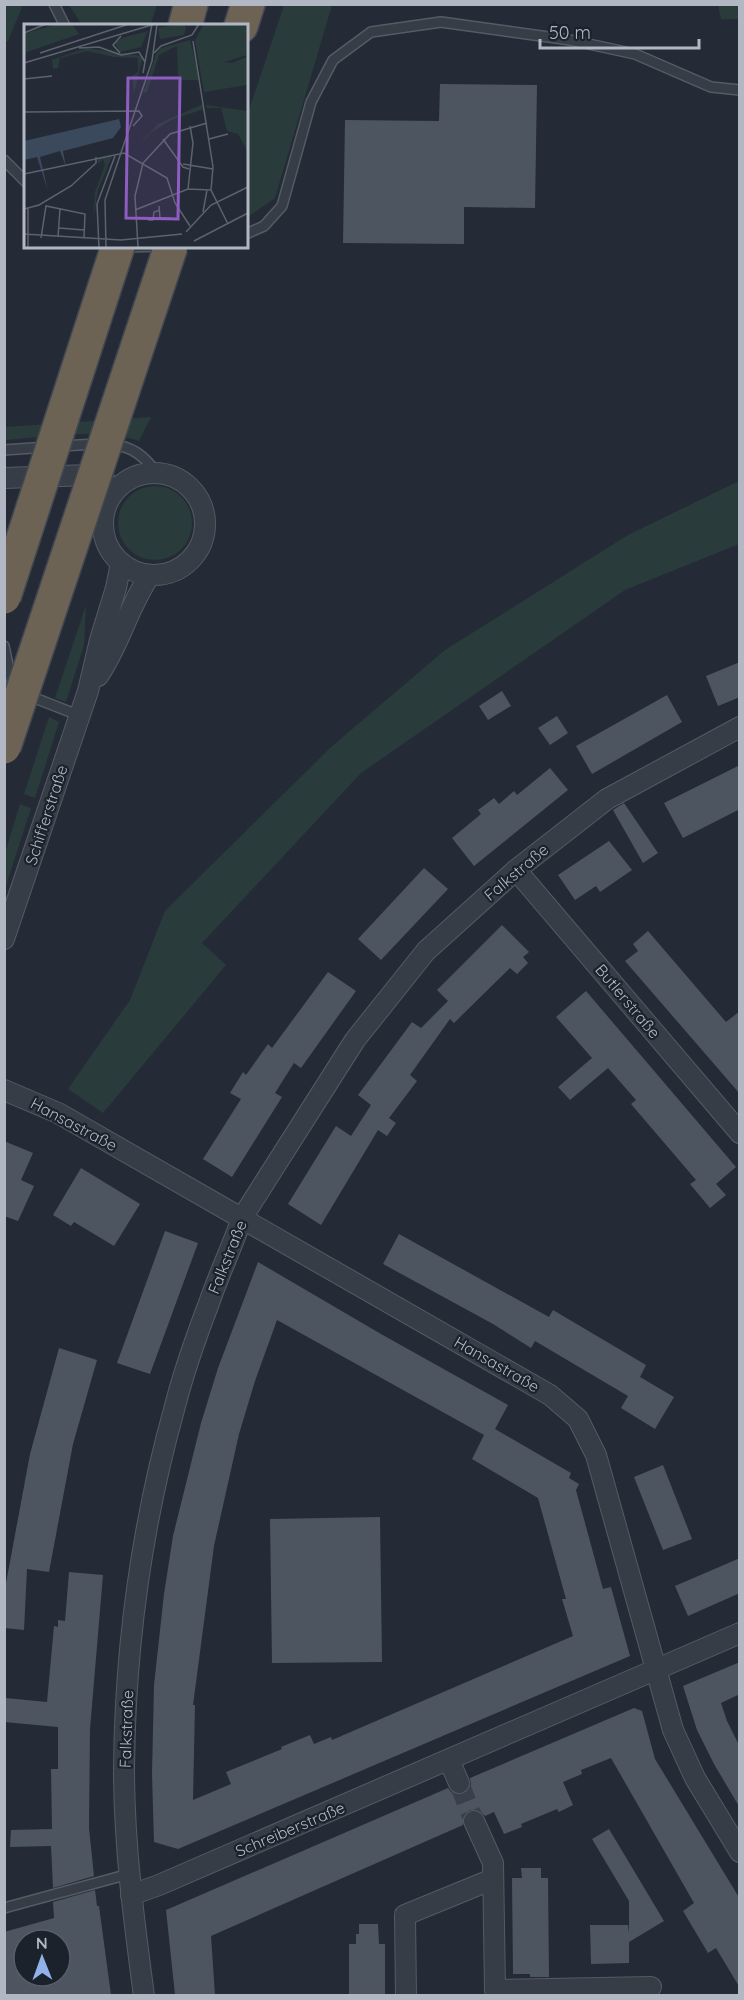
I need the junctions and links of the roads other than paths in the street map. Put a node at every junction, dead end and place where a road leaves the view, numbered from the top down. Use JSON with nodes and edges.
{"nodes":[{"id":1,"x":54,"y":4,"type":"edge"},
{"id":2,"x":191,"y":4,"type":"edge"},
{"id":3,"x":248,"y":4,"type":"edge"},
{"id":4,"x":64,"y":24,"type":"edge"},
{"id":5,"x":186,"y":24,"type":"edge"},
{"id":6,"x":242,"y":24,"type":"edge"},
{"id":7,"x":740,"y":90,"type":"edge"},
{"id":8,"x":4,"y":160,"type":"edge"},
{"id":9,"x":24,"y":180,"type":"edge"},
{"id":10,"x":248,"y":233,"type":"edge"},
{"id":11,"x":112,"y":248,"type":"edge"},
{"id":12,"x":170,"y":248,"type":"edge"},
{"id":13,"x":4,"y":450,"type":"edge"},
{"id":14,"x":156,"y":472,"type":"junction"},
{"id":15,"x":5,"y":478,"type":"edge"},
{"id":16,"x":124,"y":482,"type":"junction"},
{"id":17,"x":105,"y":510,"type":"junction"},
{"id":18,"x":121,"y":563,"type":"junction"},
{"id":19,"x":150,"y":575,"type":"junction"},
{"id":20,"x":4,"y":597,"type":"edge"},
{"id":21,"x":4,"y":646,"type":"edge"},
{"id":22,"x":88,"y":691,"type":"junction"},
{"id":23,"x":78,"y":715,"type":"junction"},
{"id":24,"x":740,"y":727,"type":"edge"},
{"id":25,"x":4,"y":747,"type":"edge"},
{"id":26,"x":516,"y":870,"type":"junction"},
{"id":27,"x":4,"y":939,"type":"edge"},
{"id":28,"x":4,"y":1090,"type":"edge"},
{"id":29,"x":740,"y":1133,"type":"edge"},
{"id":30,"x":242,"y":1218,"type":"junction"},
{"id":31,"x":740,"y":1634,"type":"edge"},
{"id":32,"x":656,"y":1670,"type":"junction"},
{"id":33,"x":449,"y":1760,"type":"junction"},
{"id":34,"x":459,"y":1783,"type":"tunnel mouth"},
{"id":35,"x":474,"y":1821,"type":"tunnel mouth"},
{"id":36,"x":740,"y":1852,"type":"edge"},
{"id":37,"x":129,"y":1874,"type":"junction"},
{"id":38,"x":493,"y":1879,"type":"junction"},
{"id":39,"x":131,"y":1895,"type":"junction"},
{"id":40,"x":4,"y":1908,"type":"edge"},
{"id":41,"x":651,"y":1987,"type":"dead end"},
{"id":42,"x":496,"y":1993,"type":"edge"},
{"id":43,"x":144,"y":1995,"type":"edge"},
{"id":44,"x":406,"y":1995,"type":"edge"}],
"edges":[{"from":1,"to":4,"type":"lane"},
{"from":2,"to":5,"type":"highway"},
{"from":3,"to":6,"type":"highway"},
{"from":7,"to":10,"type":"lane"},
{"from":8,"to":9,"type":"lane"},
{"from":11,"to":20,"type":"highway","bridge":true},
{"from":12,"to":25,"type":"highway","bridge":true},
{"from":13,"to":14,"type":"lane"},
{"from":14,"to":16,"type":"street"},
{"from":14,"to":19,"type":"street"},
{"from":15,"to":16,"type":"street"},
{"from":15,"to":17,"type":"street"},
{"from":16,"to":17,"type":"street"},
{"from":17,"to":18,"type":"street"},
{"from":18,"to":19,"type":"street"},
{"from":18,"to":22,"type":"street","name":"Schifferstraße"},
{"from":19,"to":22,"type":"street","name":"Schifferstraße"},
{"from":21,"to":23,"type":"lane"},
{"from":22,"to":23,"type":"street","name":"Schifferstraße"},
{"from":23,"to":27,"type":"street","name":"Schifferstraße"},
{"from":24,"to":26,"type":"street","name":"Falkstraße"},
{"from":26,"to":29,"type":"street","name":"Butlerstraße"},
{"from":26,"to":30,"type":"street","name":"Falkstraße"},
{"from":28,"to":30,"type":"street","name":"Hansastraße"},
{"from":30,"to":32,"type":"street","name":"Hansastraße"},
{"from":30,"to":37,"type":"street","name":"Falkstraße"},
{"from":31,"to":32,"type":"street","name":"Schreiberstraße"},
{"from":32,"to":33,"type":"street","name":"Schreiberstraße"},
{"from":32,"to":36,"type":"street","name":"Hansastraße"},
{"from":33,"to":34,"type":"street"},
{"from":33,"to":39,"type":"street","name":"Schreiberstraße"},
{"from":35,"to":38,"type":"street"},
{"from":37,"to":39,"type":"street","name":"Falkstraße"},
{"from":37,"to":40,"type":"lane"},
{"from":38,"to":42,"type":"street"},
{"from":38,"to":44,"type":"street"},
{"from":39,"to":43,"type":"street","name":"Falkstraße"},
{"from":41,"to":42,"type":"street"}]}
